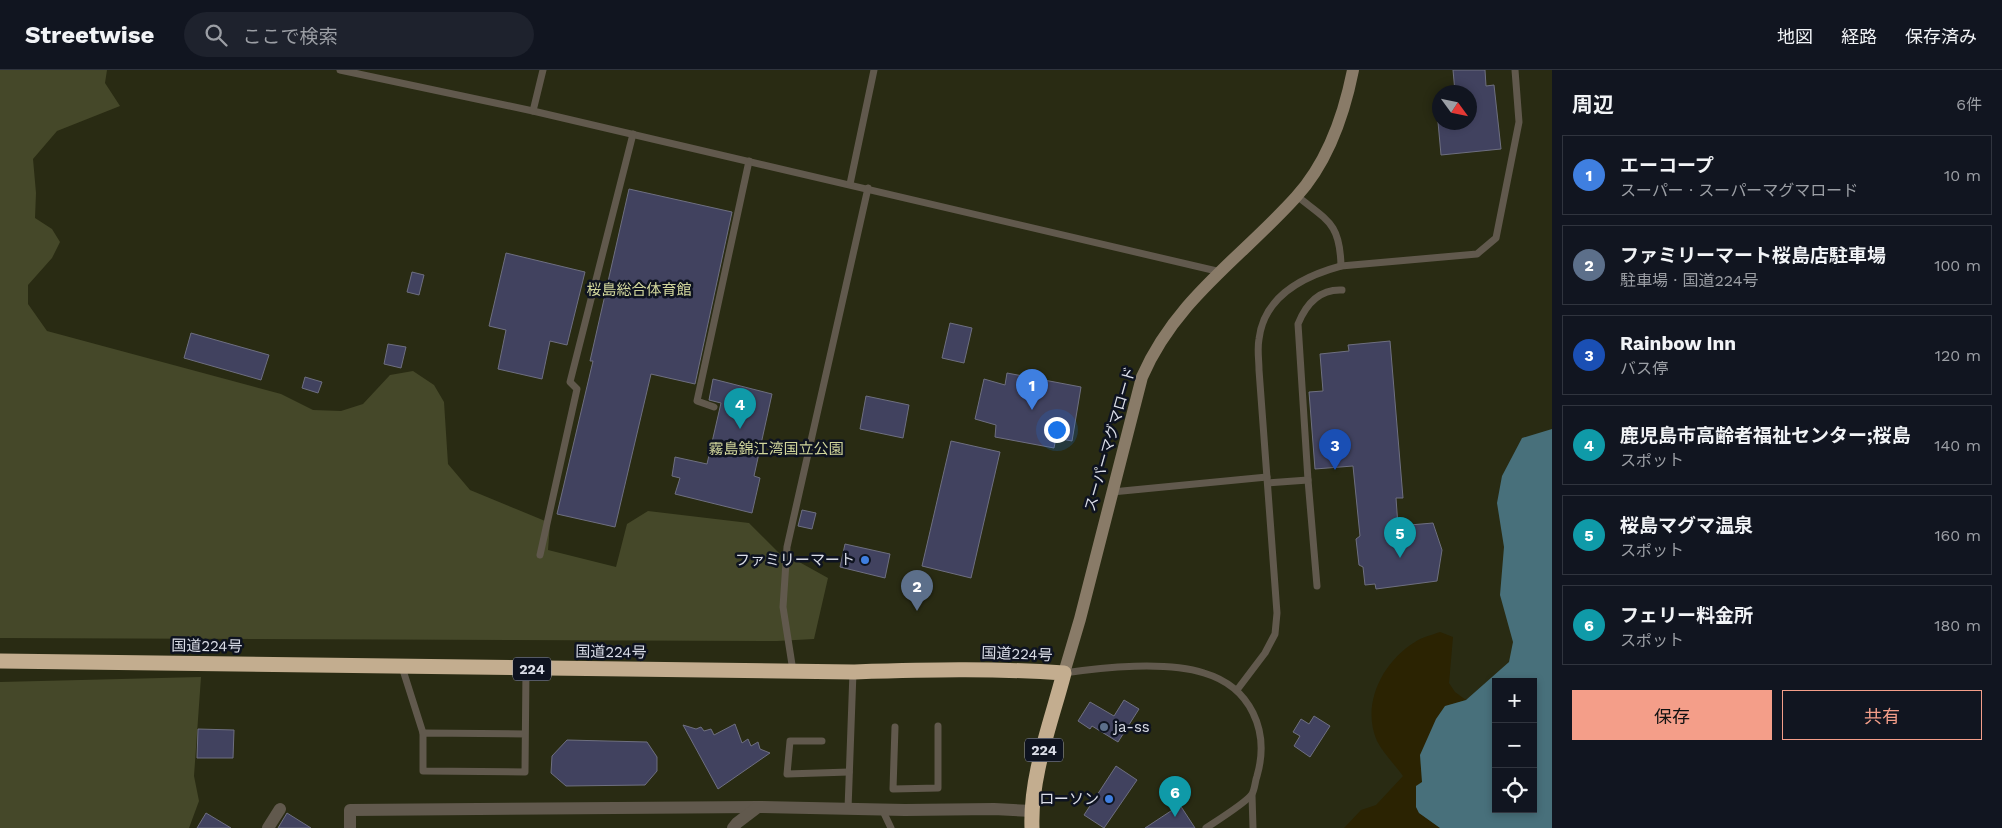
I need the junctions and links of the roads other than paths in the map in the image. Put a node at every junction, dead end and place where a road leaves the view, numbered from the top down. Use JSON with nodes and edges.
{"nodes":[{"id":1,"x":340,"y":70,"type":"edge"},
{"id":2,"x":543,"y":70,"type":"edge"},
{"id":3,"x":874,"y":70,"type":"edge"},
{"id":4,"x":1353,"y":70,"type":"edge"},
{"id":5,"x":1515,"y":70,"type":"edge"},
{"id":6,"x":533,"y":111,"type":"junction"},
{"id":7,"x":633,"y":134,"type":"junction"},
{"id":8,"x":749,"y":161,"type":"junction"},
{"id":9,"x":850,"y":184,"type":"junction"},
{"id":10,"x":868,"y":188,"type":"junction"},
{"id":11,"x":1297,"y":196,"type":"junction"},
{"id":12,"x":1341,"y":266,"type":"junction"},
{"id":13,"x":1221,"y":272,"type":"junction"},
{"id":14,"x":1342,"y":290,"type":"dead end"},
{"id":15,"x":714,"y":407,"type":"dead end"},
{"id":16,"x":1267,"y":480,"type":"junction"},
{"id":17,"x":1308,"y":480,"type":"junction"},
{"id":18,"x":1112,"y":492,"type":"junction"},
{"id":19,"x":540,"y":555,"type":"dead end"},
{"id":20,"x":1317,"y":586,"type":"dead end"},
{"id":21,"x":0,"y":661,"type":"edge"},
{"id":22,"x":402,"y":667,"type":"junction"},
{"id":23,"x":526,"y":668,"type":"junction"},
{"id":24,"x":793,"y":671,"type":"junction"},
{"id":25,"x":853,"y":672,"type":"junction"},
{"id":26,"x":1064,"y":673,"type":"junction"},
{"id":27,"x":1236,"y":690,"type":"junction"},
{"id":28,"x":938,"y":726,"type":"dead end"},
{"id":29,"x":895,"y":727,"type":"dead end"},
{"id":30,"x":423,"y":733,"type":"junction"},
{"id":31,"x":525,"y":734,"type":"junction"},
{"id":32,"x":822,"y":741,"type":"dead end"},
{"id":33,"x":849,"y":772,"type":"junction"},
{"id":34,"x":1252,"y":795,"type":"junction"},
{"id":35,"x":758,"y":807,"type":"junction"},
{"id":36,"x":280,"y":809,"type":"dead end"},
{"id":37,"x":848,"y":809,"type":"junction"},
{"id":38,"x":882,"y":809,"type":"junction"},
{"id":39,"x":1032,"y":811,"type":"junction"},
{"id":40,"x":268,"y":828,"type":"edge"},
{"id":41,"x":350,"y":828,"type":"edge"},
{"id":42,"x":734,"y":828,"type":"edge"},
{"id":43,"x":891,"y":828,"type":"edge"},
{"id":44,"x":1032,"y":828,"type":"edge"},
{"id":45,"x":1206,"y":828,"type":"edge"},
{"id":46,"x":1253,"y":828,"type":"edge"}],
"edges":[{"from":1,"to":6,"type":"lane"},
{"from":2,"to":6,"type":"lane"},
{"from":3,"to":9,"type":"lane"},
{"from":4,"to":11,"type":"street","name":"スーパーマグマロード"},
{"from":5,"to":12,"type":"lane"},
{"from":6,"to":7,"type":"lane"},
{"from":7,"to":8,"type":"lane"},
{"from":7,"to":19,"type":"lane"},
{"from":8,"to":9,"type":"lane"},
{"from":8,"to":15,"type":"lane"},
{"from":9,"to":10,"type":"lane"},
{"from":10,"to":13,"type":"lane"},
{"from":10,"to":24,"type":"lane"},
{"from":11,"to":12,"type":"lane"},
{"from":11,"to":13,"type":"street","name":"スーパーマグマロード"},
{"from":12,"to":16,"type":"lane"},
{"from":13,"to":18,"type":"street","name":"スーパーマグマロード"},
{"from":14,"to":17,"type":"lane"},
{"from":16,"to":17,"type":"lane"},
{"from":16,"to":18,"type":"lane"},
{"from":16,"to":27,"type":"lane"},
{"from":17,"to":20,"type":"lane"},
{"from":18,"to":26,"type":"street","name":"スーパーマグマロード"},
{"from":21,"to":22,"type":"highway","name":"国道224号","number":"224"},
{"from":22,"to":23,"type":"highway","name":"国道224号","number":"224"},
{"from":22,"to":30,"type":"lane"},
{"from":23,"to":24,"type":"highway","name":"国道224号","number":"224"},
{"from":23,"to":31,"type":"lane"},
{"from":24,"to":25,"type":"highway","name":"国道224号","number":"224"},
{"from":25,"to":26,"type":"highway","name":"国道224号","number":"224"},
{"from":25,"to":33,"type":"lane"},
{"from":26,"to":27,"type":"lane"},
{"from":26,"to":39,"type":"highway","name":"国道224号","number":"224"},
{"from":27,"to":34,"type":"lane"},
{"from":28,"to":29,"type":"lane"},
{"from":30,"to":31,"type":"lane"},
{"from":30,"to":31,"type":"lane"},
{"from":32,"to":33,"type":"lane"},
{"from":33,"to":37,"type":"lane"},
{"from":34,"to":45,"type":"lane"},
{"from":34,"to":46,"type":"lane"},
{"from":35,"to":37,"type":"street"},
{"from":35,"to":41,"type":"street"},
{"from":35,"to":42,"type":"street"},
{"from":36,"to":40,"type":"street"},
{"from":37,"to":38,"type":"street"},
{"from":38,"to":39,"type":"street"},
{"from":38,"to":43,"type":"lane"},
{"from":39,"to":44,"type":"highway","name":"国道224号","number":"224"}]}
